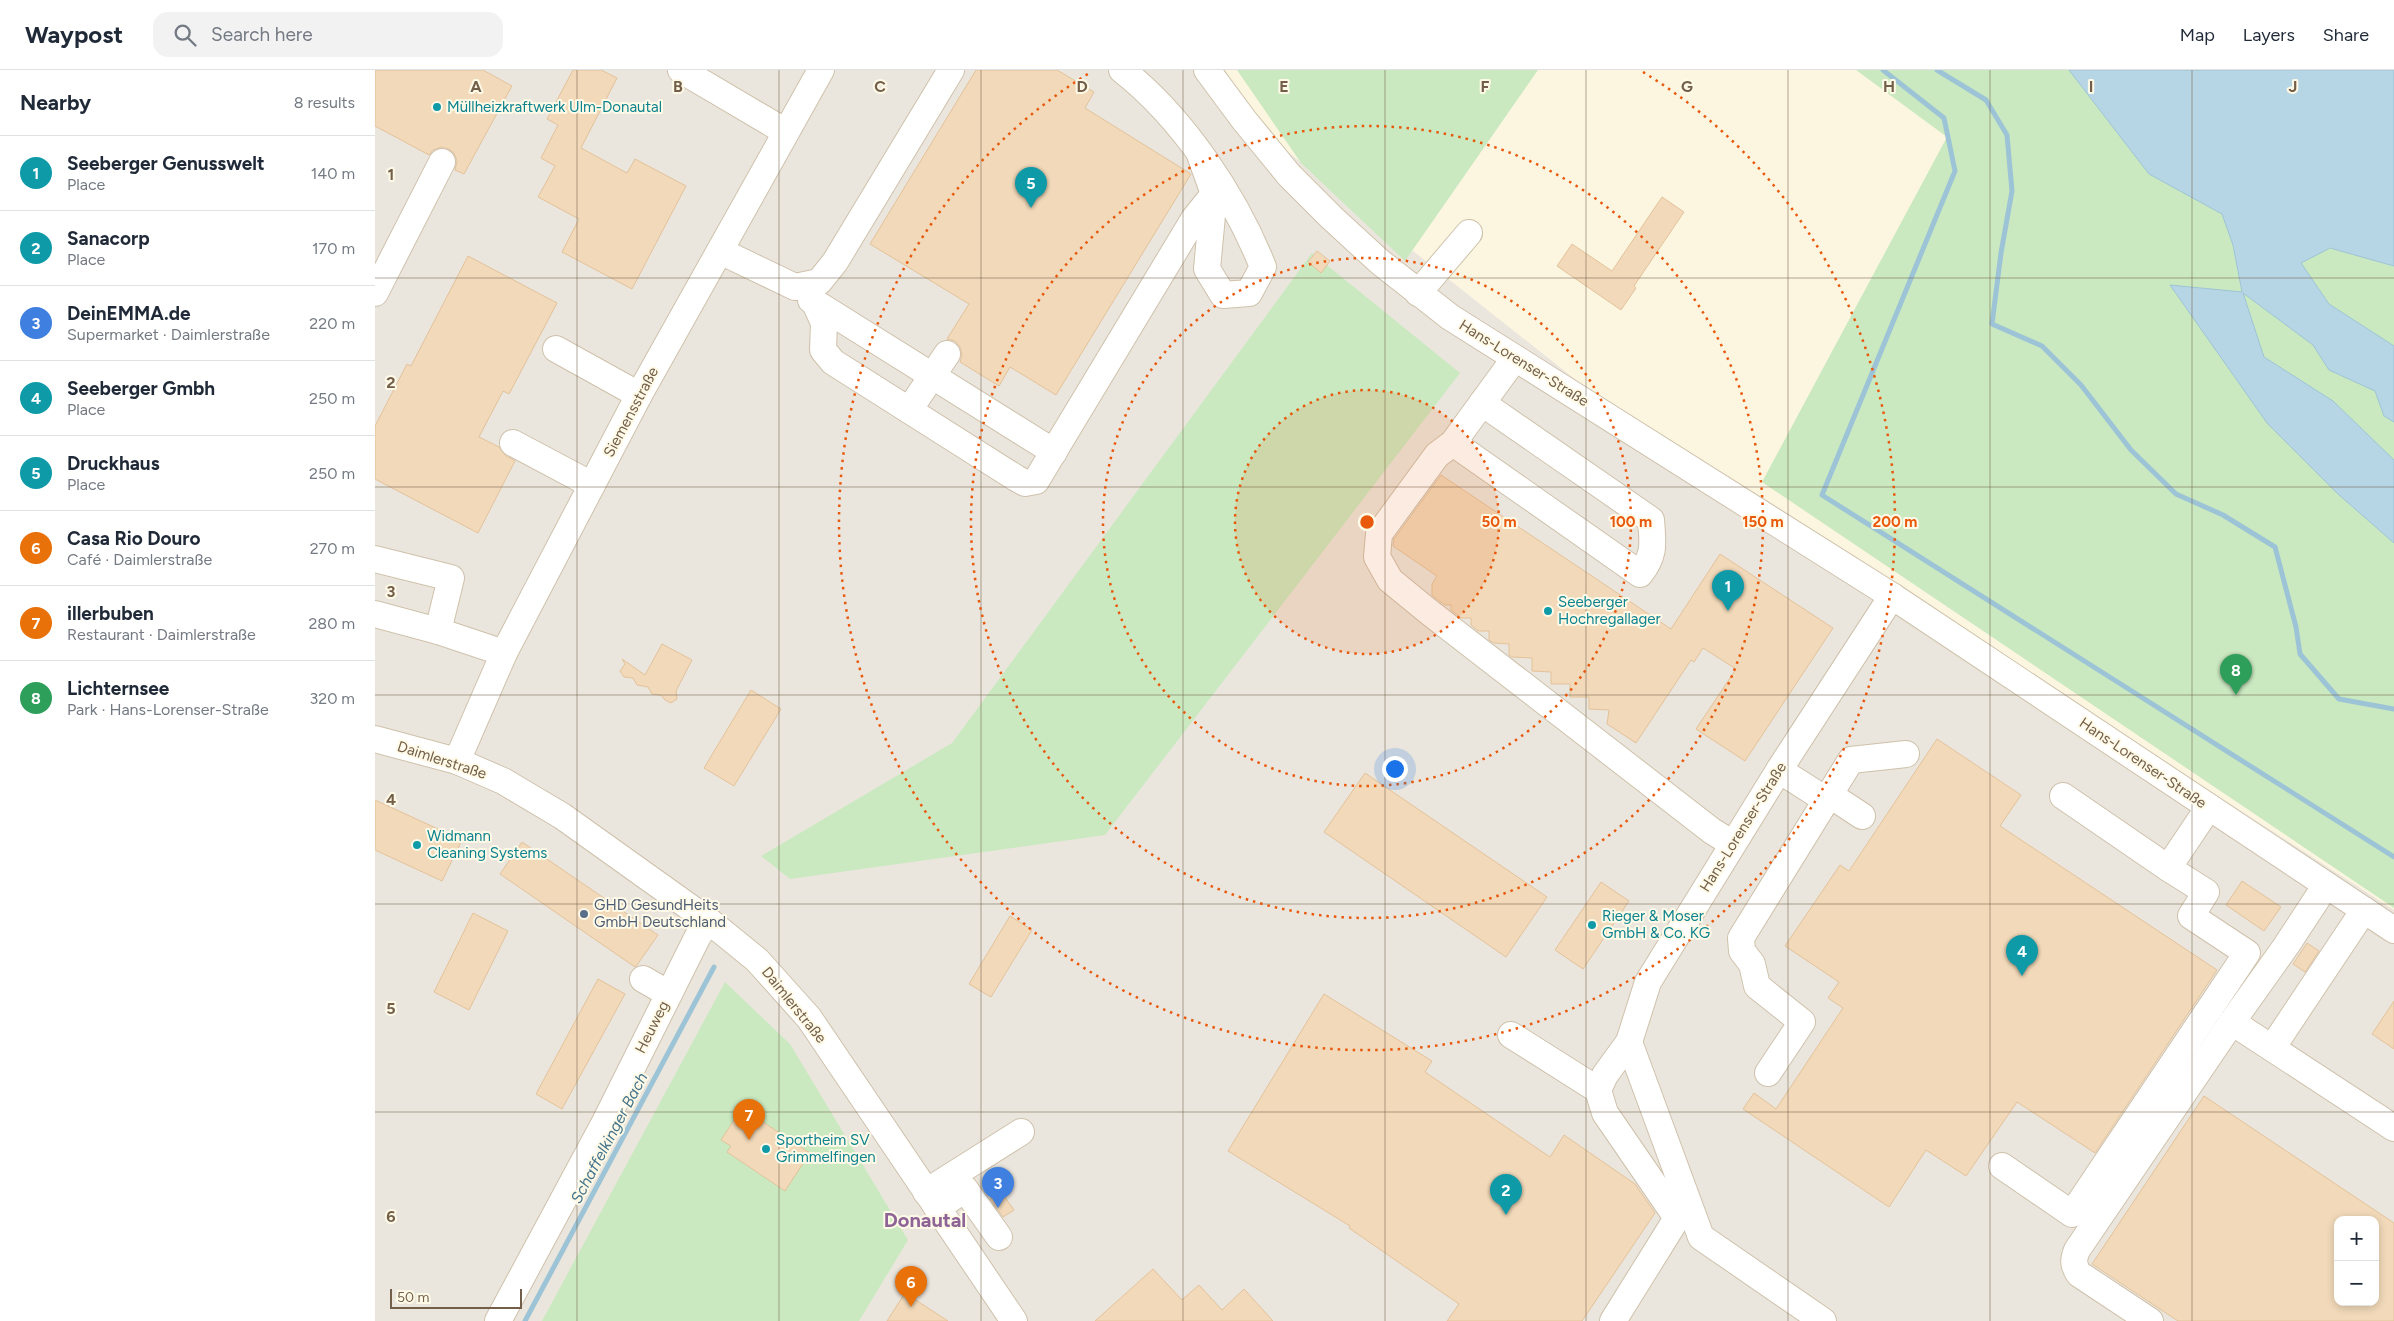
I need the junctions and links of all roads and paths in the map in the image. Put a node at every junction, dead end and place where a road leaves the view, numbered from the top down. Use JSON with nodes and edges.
{"nodes":[{"id":1,"x":681,"y":70,"type":"edge"},
{"id":2,"x":821,"y":70,"type":"edge"},
{"id":3,"x":951,"y":70,"type":"edge"},
{"id":4,"x":1121,"y":70,"type":"edge"},
{"id":5,"x":1207,"y":70,"type":"edge"},
{"id":6,"x":785,"y":132,"type":"junction"},
{"id":7,"x":1199,"y":152,"type":"junction"},
{"id":8,"x":442,"y":162,"type":"dead end"},
{"id":9,"x":1214,"y":194,"type":"junction"},
{"id":10,"x":1469,"y":233,"type":"dead end"},
{"id":11,"x":720,"y":251,"type":"junction"},
{"id":12,"x":795,"y":286,"type":"junction"},
{"id":13,"x":375,"y":293,"type":"edge"},
{"id":14,"x":1418,"y":293,"type":"junction"},
{"id":15,"x":815,"y":303,"type":"junction"},
{"id":16,"x":556,"y":349,"type":"dead end"},
{"id":17,"x":947,"y":354,"type":"dead end"},
{"id":18,"x":1515,"y":358,"type":"junction"},
{"id":19,"x":931,"y":376,"type":"junction"},
{"id":20,"x":639,"y":395,"type":"junction"},
{"id":21,"x":1482,"y":403,"type":"junction"},
{"id":22,"x":909,"y":410,"type":"junction"},
{"id":23,"x":513,"y":443,"type":"dead end"},
{"id":24,"x":1453,"y":443,"type":"junction"},
{"id":25,"x":1054,"y":452,"type":"junction"},
{"id":26,"x":592,"y":485,"type":"junction"},
{"id":27,"x":375,"y":559,"type":"edge"},
{"id":28,"x":1892,"y":596,"type":"junction"},
{"id":29,"x":375,"y":614,"type":"edge"},
{"id":30,"x":438,"y":631,"type":"junction"},
{"id":31,"x":504,"y":653,"type":"junction"},
{"id":32,"x":375,"y":739,"type":"edge"},
{"id":33,"x":461,"y":751,"type":"junction"},
{"id":34,"x":1906,"y":754,"type":"dead end"},
{"id":35,"x":1779,"y":770,"type":"junction"},
{"id":36,"x":2063,"y":796,"type":"dead end"},
{"id":37,"x":1828,"y":797,"type":"junction"},
{"id":38,"x":2209,"y":807,"type":"junction"},
{"id":39,"x":1862,"y":816,"type":"dead end"},
{"id":40,"x":1733,"y":844,"type":"junction"},
{"id":41,"x":2168,"y":868,"type":"junction"},
{"id":42,"x":2325,"y":884,"type":"junction"},
{"id":43,"x":2364,"y":910,"type":"junction"},
{"id":44,"x":709,"y":921,"type":"junction"},
{"id":45,"x":2394,"y":930,"type":"edge"},
{"id":46,"x":643,"y":979,"type":"dead end"},
{"id":47,"x":669,"y":994,"type":"junction"},
{"id":48,"x":2232,"y":1022,"type":"junction"},
{"id":49,"x":1511,"y":1035,"type":"dead end"},
{"id":50,"x":1629,"y":1042,"type":"junction"},
{"id":51,"x":2271,"y":1048,"type":"junction"},
{"id":52,"x":1768,"y":1073,"type":"dead end"},
{"id":53,"x":1598,"y":1090,"type":"junction"},
{"id":54,"x":2394,"y":1128,"type":"edge"},
{"id":55,"x":1021,"y":1132,"type":"dead end"},
{"id":56,"x":2002,"y":1166,"type":"dead end"},
{"id":57,"x":932,"y":1200,"type":"junction"},
{"id":58,"x":999,"y":1237,"type":"dead end"},
{"id":59,"x":499,"y":1321,"type":"edge"},
{"id":60,"x":1013,"y":1321,"type":"edge"},
{"id":61,"x":1613,"y":1321,"type":"edge"},
{"id":62,"x":1823,"y":1321,"type":"edge"},
{"id":63,"x":2151,"y":1321,"type":"edge"}],
"edges":[{"from":1,"to":6,"type":"street"},
{"from":2,"to":6,"type":"street","name":"Siemensstraße"},
{"from":3,"to":12,"type":"street"},
{"from":4,"to":7,"type":"street"},
{"from":5,"to":14,"type":"street","name":"Hans-Lorenser-Straße"},
{"from":6,"to":11,"type":"street","name":"Siemensstraße"},
{"from":7,"to":9,"type":"street"},
{"from":7,"to":9,"type":"street"},
{"from":8,"to":13,"type":"street"},
{"from":9,"to":25,"type":"street"},
{"from":10,"to":14,"type":"street"},
{"from":11,"to":12,"type":"street"},
{"from":11,"to":20,"type":"street","name":"Siemensstraße"},
{"from":12,"to":15,"type":"street"},
{"from":14,"to":18,"type":"street","name":"Hans-Lorenser-Straße"},
{"from":15,"to":19,"type":"street"},
{"from":15,"to":22,"type":"street"},
{"from":16,"to":20,"type":"street"},
{"from":17,"to":19,"type":"street"},
{"from":18,"to":21,"type":"street"},
{"from":18,"to":28,"type":"street","name":"Hans-Lorenser-Straße"},
{"from":19,"to":22,"type":"street"},
{"from":19,"to":25,"type":"street"},
{"from":20,"to":26,"type":"street","name":"Siemensstraße"},
{"from":21,"to":24,"type":"street"},
{"from":21,"to":24,"type":"street"},
{"from":22,"to":25,"type":"street"},
{"from":23,"to":26,"type":"street"},
{"from":24,"to":40,"type":"street"},
{"from":26,"to":31,"type":"street","name":"Siemensstraße"},
{"from":27,"to":30,"type":"street"},
{"from":28,"to":35,"type":"street","name":"Hans-Lorenser-Straße"},
{"from":28,"to":38,"type":"street","name":"Hans-Lorenser-Straße"},
{"from":29,"to":30,"type":"street"},
{"from":30,"to":31,"type":"street"},
{"from":31,"to":33,"type":"street","name":"Siemensstraße"},
{"from":32,"to":33,"type":"street","name":"Daimlerstraße"},
{"from":33,"to":44,"type":"street","name":"Daimlerstraße"},
{"from":34,"to":37,"type":"street"},
{"from":35,"to":37,"type":"street"},
{"from":35,"to":40,"type":"street","name":"Hans-Lorenser-Straße"},
{"from":36,"to":41,"type":"street"},
{"from":37,"to":39,"type":"street"},
{"from":37,"to":52,"type":"street"},
{"from":38,"to":41,"type":"street"},
{"from":38,"to":42,"type":"street","name":"Hans-Lorenser-Straße"},
{"from":40,"to":50,"type":"street","name":"Hans-Lorenser-Straße"},
{"from":41,"to":56,"type":"street"},
{"from":42,"to":43,"type":"street","name":"Hans-Lorenser-Straße"},
{"from":42,"to":48,"type":"street"},
{"from":43,"to":45,"type":"street","name":"Hans-Lorenser-Straße"},
{"from":43,"to":51,"type":"street"},
{"from":44,"to":47,"type":"street","name":"Heuweg"},
{"from":44,"to":57,"type":"street","name":"Daimlerstraße"},
{"from":46,"to":47,"type":"street"},
{"from":47,"to":59,"type":"street","name":"Heuweg"},
{"from":48,"to":51,"type":"street"},
{"from":48,"to":63,"type":"street"},
{"from":49,"to":53,"type":"street"},
{"from":50,"to":53,"type":"street","name":"Hans-Lorenser-Straße"},
{"from":50,"to":62,"type":"street"},
{"from":51,"to":54,"type":"street"},
{"from":53,"to":61,"type":"street"},
{"from":55,"to":57,"type":"street"},
{"from":57,"to":58,"type":"street"},
{"from":57,"to":60,"type":"street","name":"Daimlerstraße"}]}
